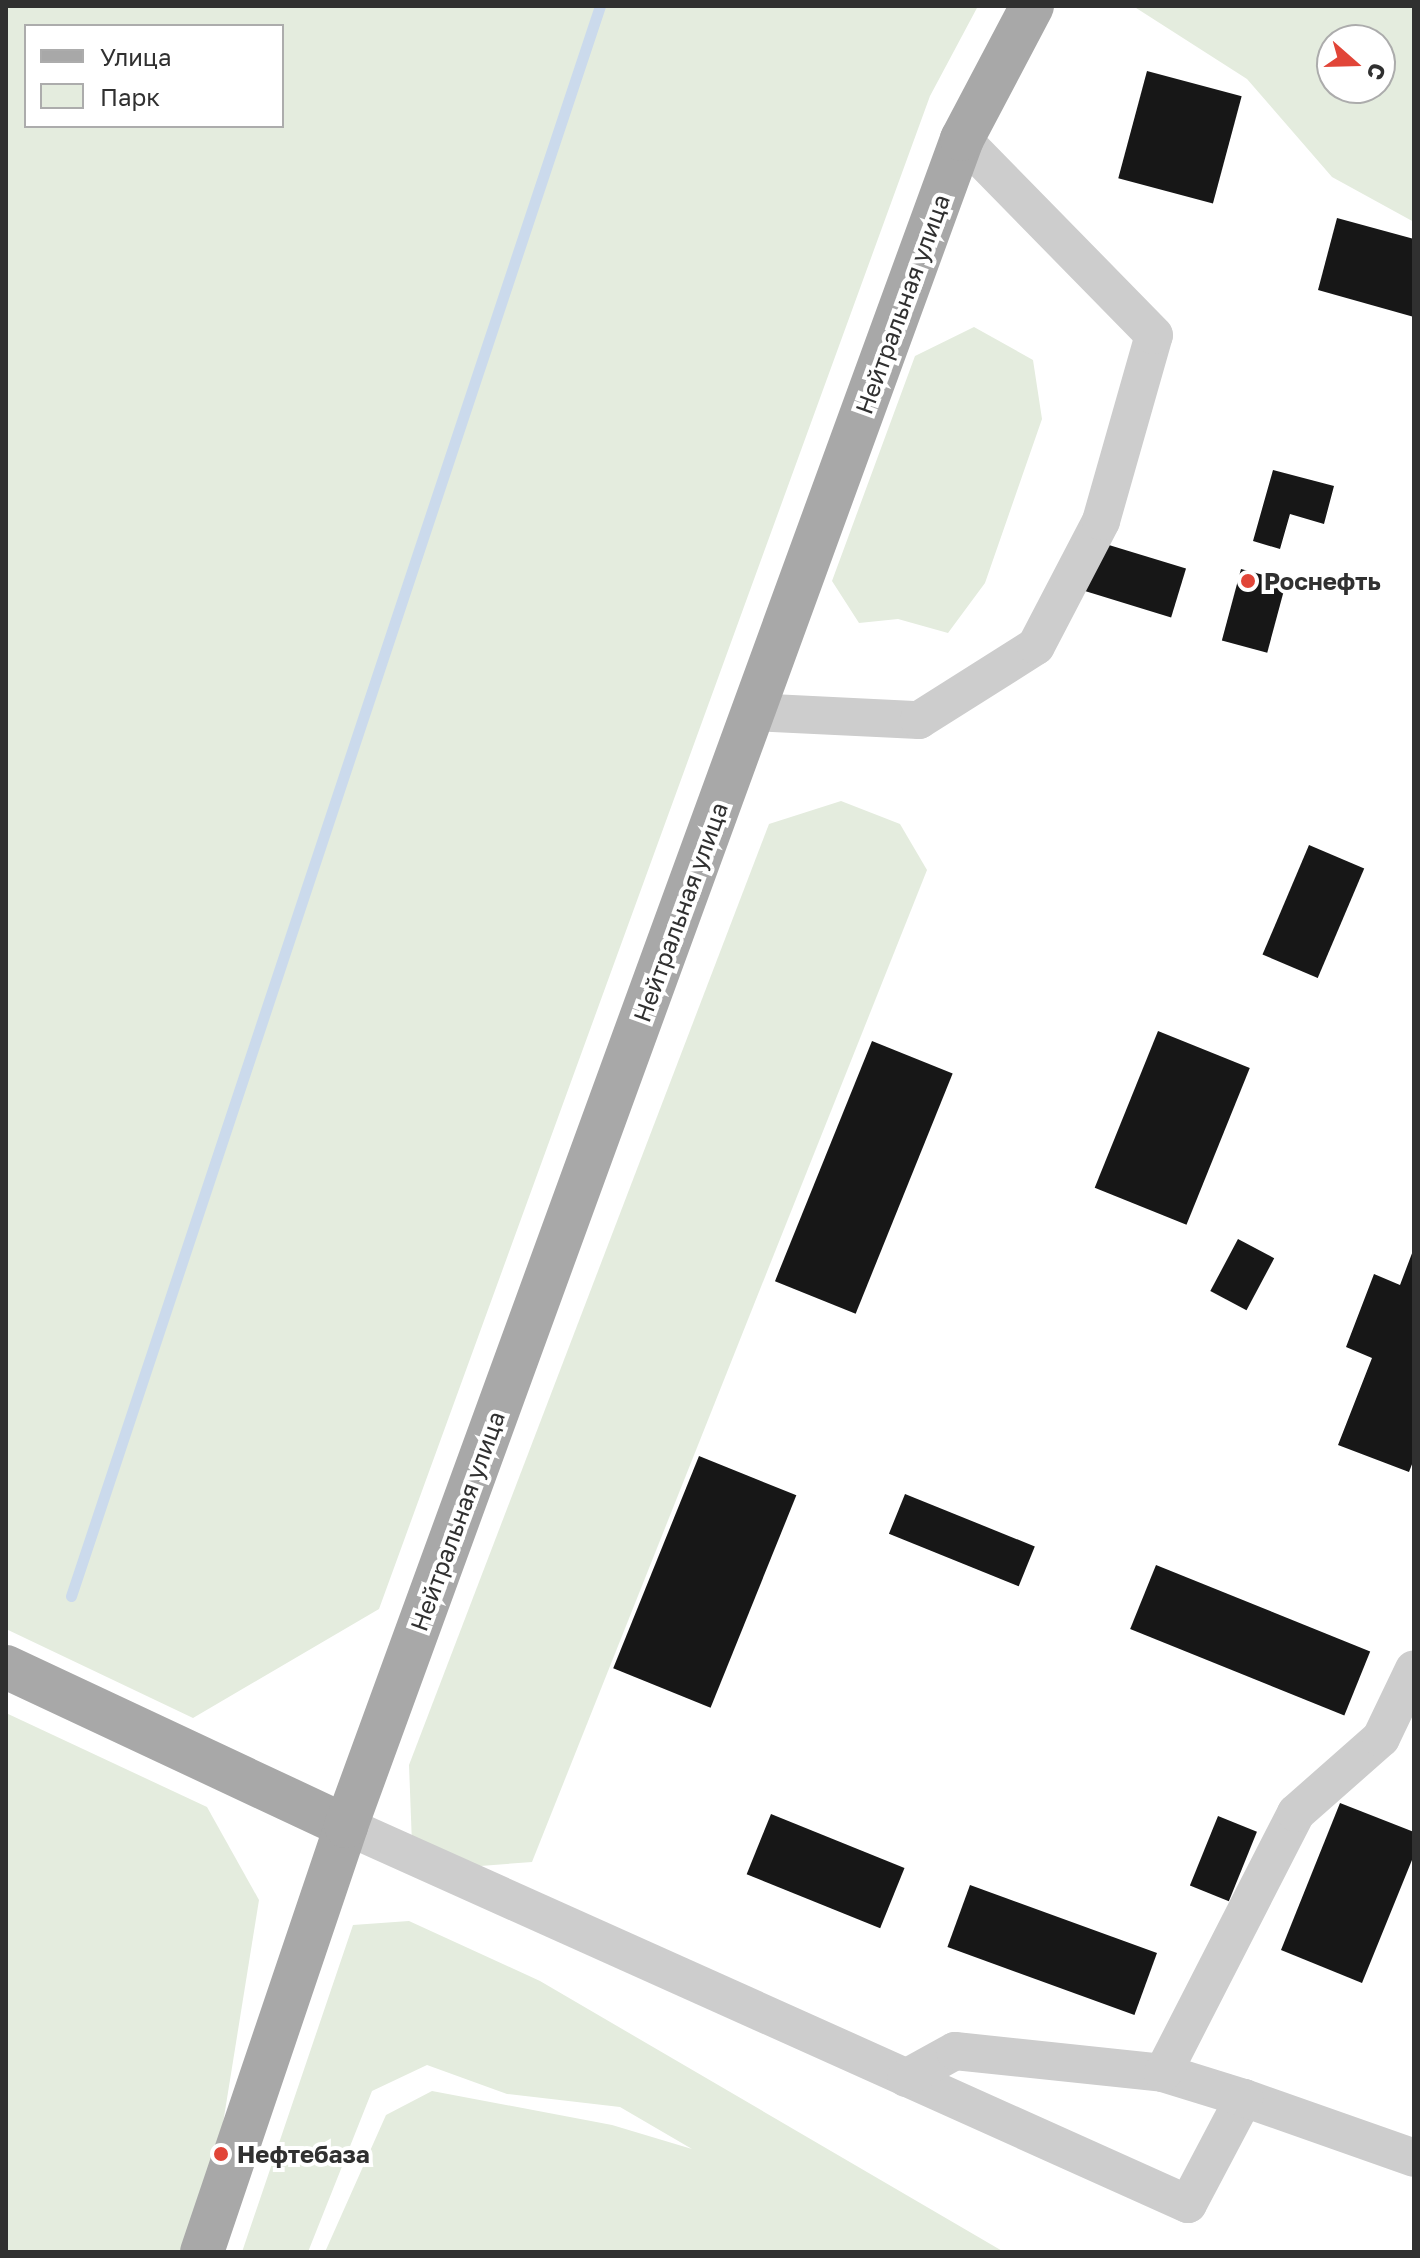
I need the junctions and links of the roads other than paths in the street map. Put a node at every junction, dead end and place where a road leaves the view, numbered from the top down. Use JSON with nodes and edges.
{"nodes":[{"id":1,"x":1032,"y":6,"type":"edge"},
{"id":2,"x":962,"y":139,"type":"junction"},
{"id":3,"x":753,"y":712,"type":"junction"},
{"id":4,"x":6,"y":1667,"type":"edge"},
{"id":5,"x":1414,"y":1669,"type":"edge"},
{"id":6,"x":346,"y":1826,"type":"junction"},
{"id":7,"x":1163,"y":2073,"type":"junction"},
{"id":8,"x":906,"y":2078,"type":"junction"},
{"id":9,"x":1244,"y":2098,"type":"junction"},
{"id":10,"x":1414,"y":2158,"type":"edge"},
{"id":11,"x":202,"y":2252,"type":"edge"}],
"edges":[{"from":1,"to":2,"type":"main road","name":"Нейтральная улица"},
{"from":2,"to":3,"type":"main road","name":"Нейтральная улица"},
{"from":2,"to":3,"type":"lane"},
{"from":3,"to":6,"type":"main road","name":"Нейтральная улица"},
{"from":4,"to":6,"type":"main road"},
{"from":5,"to":7,"type":"lane"},
{"from":6,"to":8,"type":"lane"},
{"from":6,"to":11,"type":"main road","name":"Нейтральная улица"},
{"from":7,"to":8,"type":"lane"},
{"from":7,"to":9,"type":"lane"},
{"from":8,"to":9,"type":"lane"},
{"from":9,"to":10,"type":"lane"}]}
